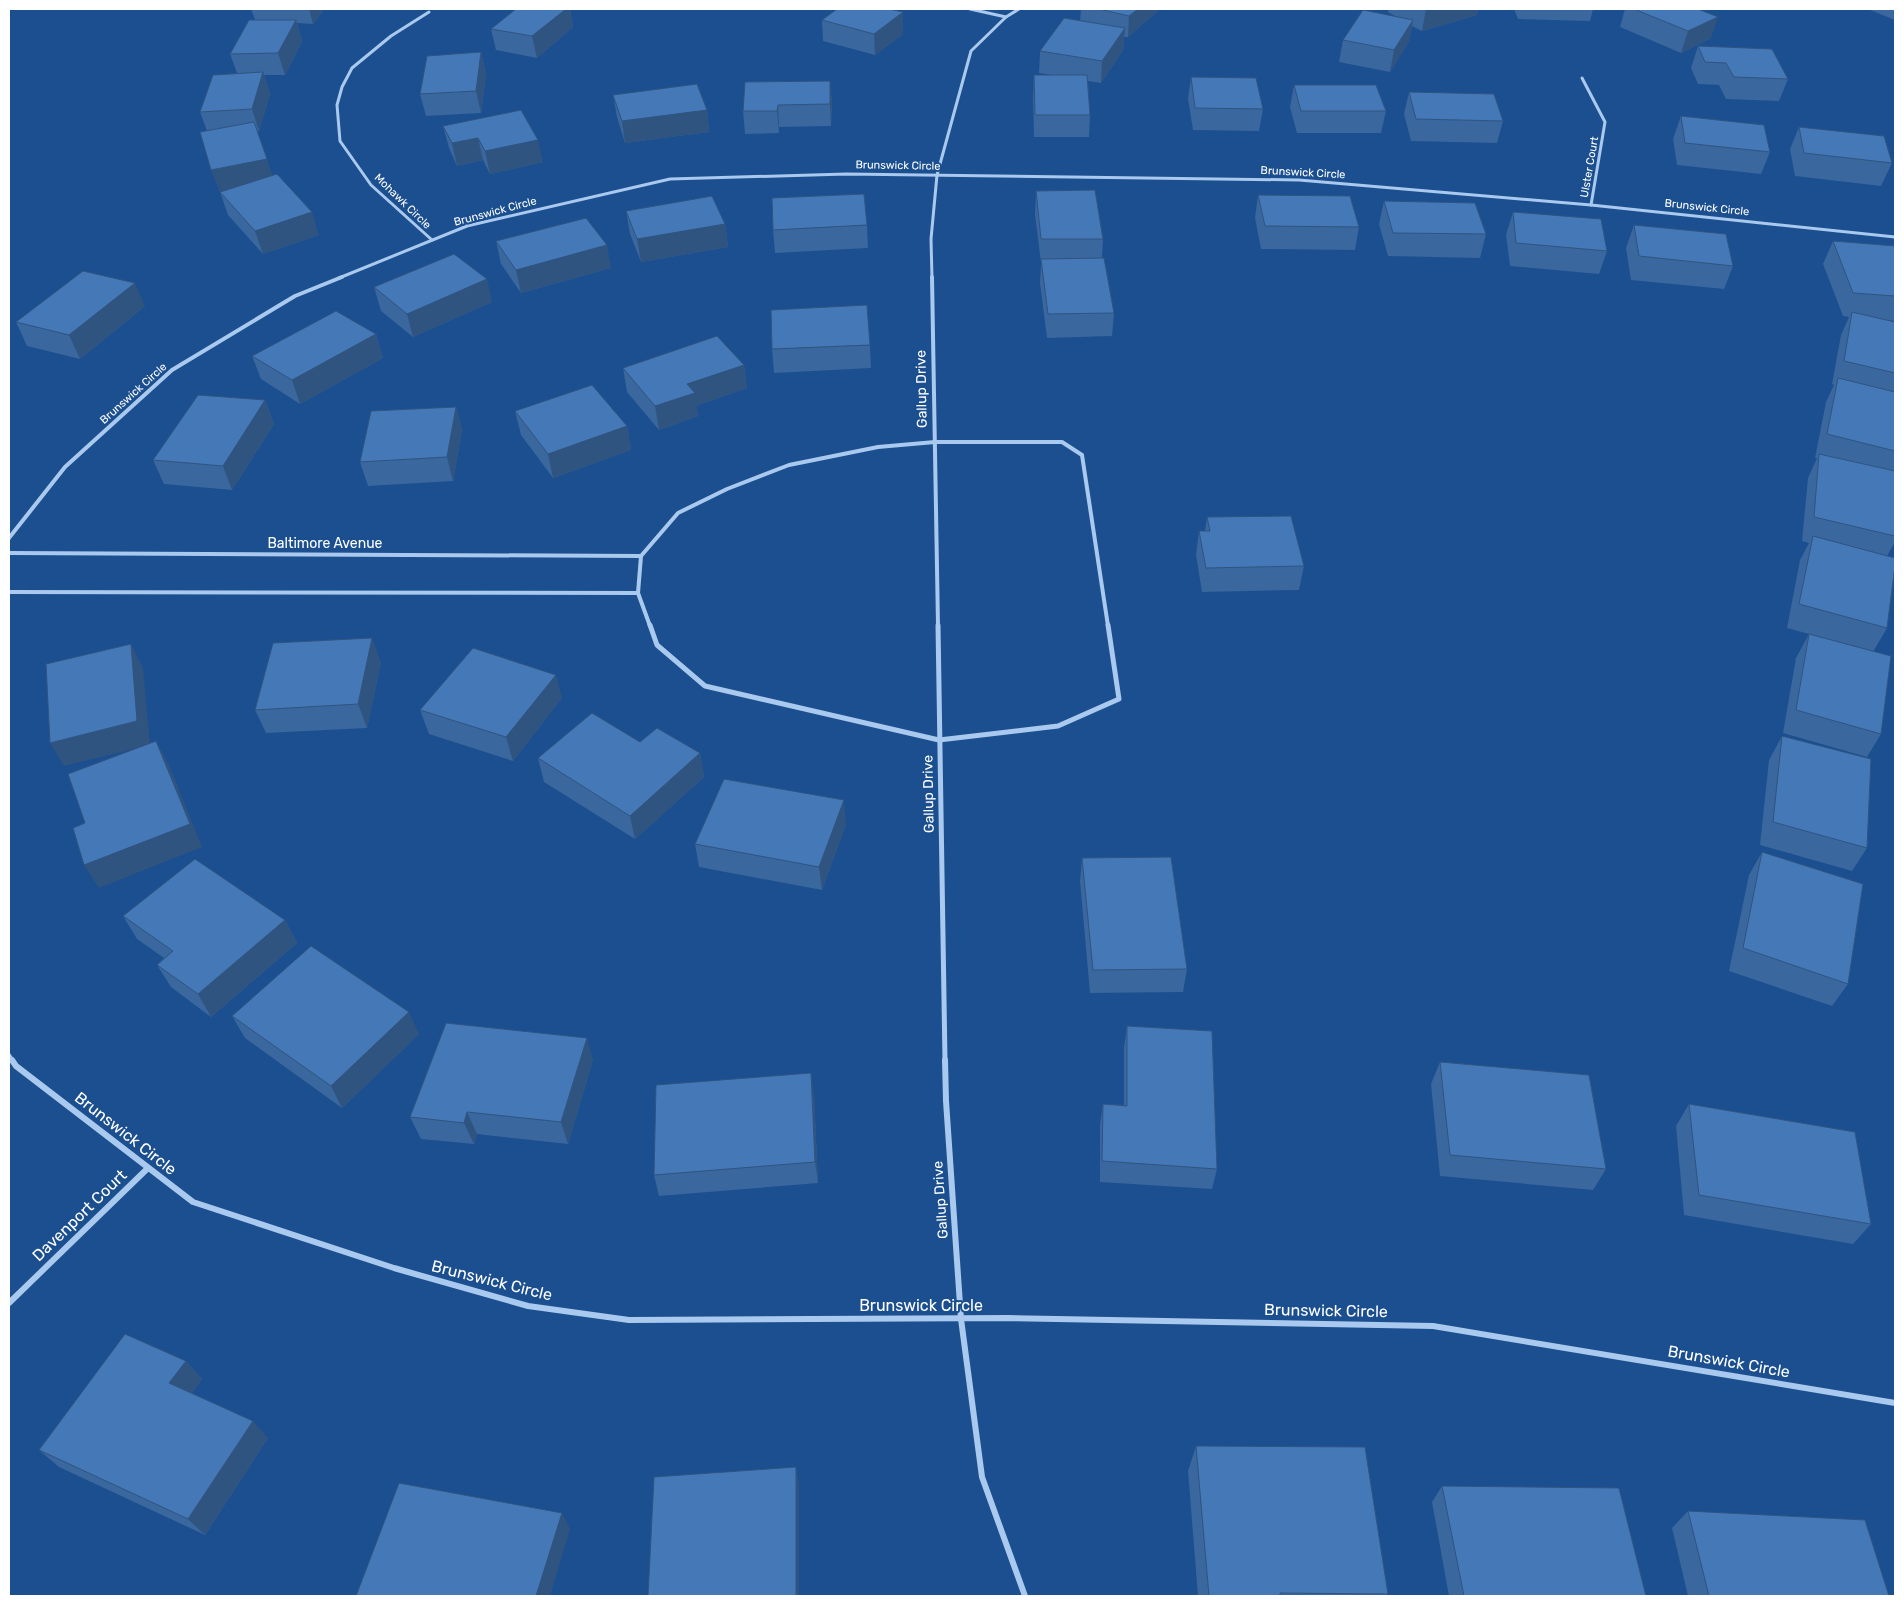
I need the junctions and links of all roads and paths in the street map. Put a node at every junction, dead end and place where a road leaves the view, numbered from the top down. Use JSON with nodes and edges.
{"nodes":[{"id":1,"x":970,"y":9,"type":"edge"},
{"id":2,"x":1019,"y":9,"type":"edge"},
{"id":3,"x":429,"y":12,"type":"dead end"},
{"id":4,"x":1006,"y":17,"type":"junction"},
{"id":5,"x":1582,"y":78,"type":"dead end"},
{"id":6,"x":936,"y":175,"type":"junction"},
{"id":7,"x":1591,"y":205,"type":"junction"},
{"id":8,"x":1895,"y":237,"type":"edge"},
{"id":9,"x":432,"y":240,"type":"junction"},
{"id":10,"x":935,"y":442,"type":"junction"},
{"id":11,"x":9,"y":538,"type":"edge"},
{"id":12,"x":9,"y":553,"type":"edge"},
{"id":13,"x":640,"y":556,"type":"junction"},
{"id":14,"x":9,"y":592,"type":"edge"},
{"id":15,"x":638,"y":593,"type":"junction"},
{"id":16,"x":940,"y":740,"type":"junction"},
{"id":17,"x":9,"y":1056,"type":"edge"},
{"id":18,"x":148,"y":1168,"type":"junction"},
{"id":19,"x":9,"y":1303,"type":"edge"},
{"id":20,"x":961,"y":1319,"type":"junction"},
{"id":21,"x":1895,"y":1403,"type":"edge"},
{"id":22,"x":1025,"y":1596,"type":"edge"}],
"edges":[{"from":1,"to":4,"type":"street"},
{"from":2,"to":4,"type":"street","name":"Gallup Drive"},
{"from":3,"to":9,"type":"street","name":"Mohawk Circle"},
{"from":4,"to":6,"type":"street","name":"Gallup Drive"},
{"from":5,"to":7,"type":"street","name":"Ulster Court"},
{"from":6,"to":7,"type":"street","name":"Brunswick Circle"},
{"from":6,"to":9,"type":"street","name":"Brunswick Circle"},
{"from":6,"to":10,"type":"street","name":"Gallup Drive"},
{"from":7,"to":8,"type":"street","name":"Brunswick Circle"},
{"from":9,"to":11,"type":"street","name":"Brunswick Circle"},
{"from":10,"to":13,"type":"street"},
{"from":10,"to":16,"type":"street","name":"Gallup Drive"},
{"from":10,"to":16,"type":"street"},
{"from":12,"to":13,"type":"street","name":"Baltimore Avenue"},
{"from":13,"to":15,"type":"street"},
{"from":14,"to":15,"type":"street"},
{"from":15,"to":16,"type":"street"},
{"from":16,"to":20,"type":"street","name":"Gallup Drive"},
{"from":17,"to":18,"type":"street","name":"Brunswick Circle"},
{"from":18,"to":19,"type":"street","name":"Davenport Court"},
{"from":18,"to":20,"type":"street","name":"Brunswick Circle"},
{"from":20,"to":21,"type":"street","name":"Brunswick Circle"},
{"from":20,"to":22,"type":"street","name":"Gallup Drive"}]}
